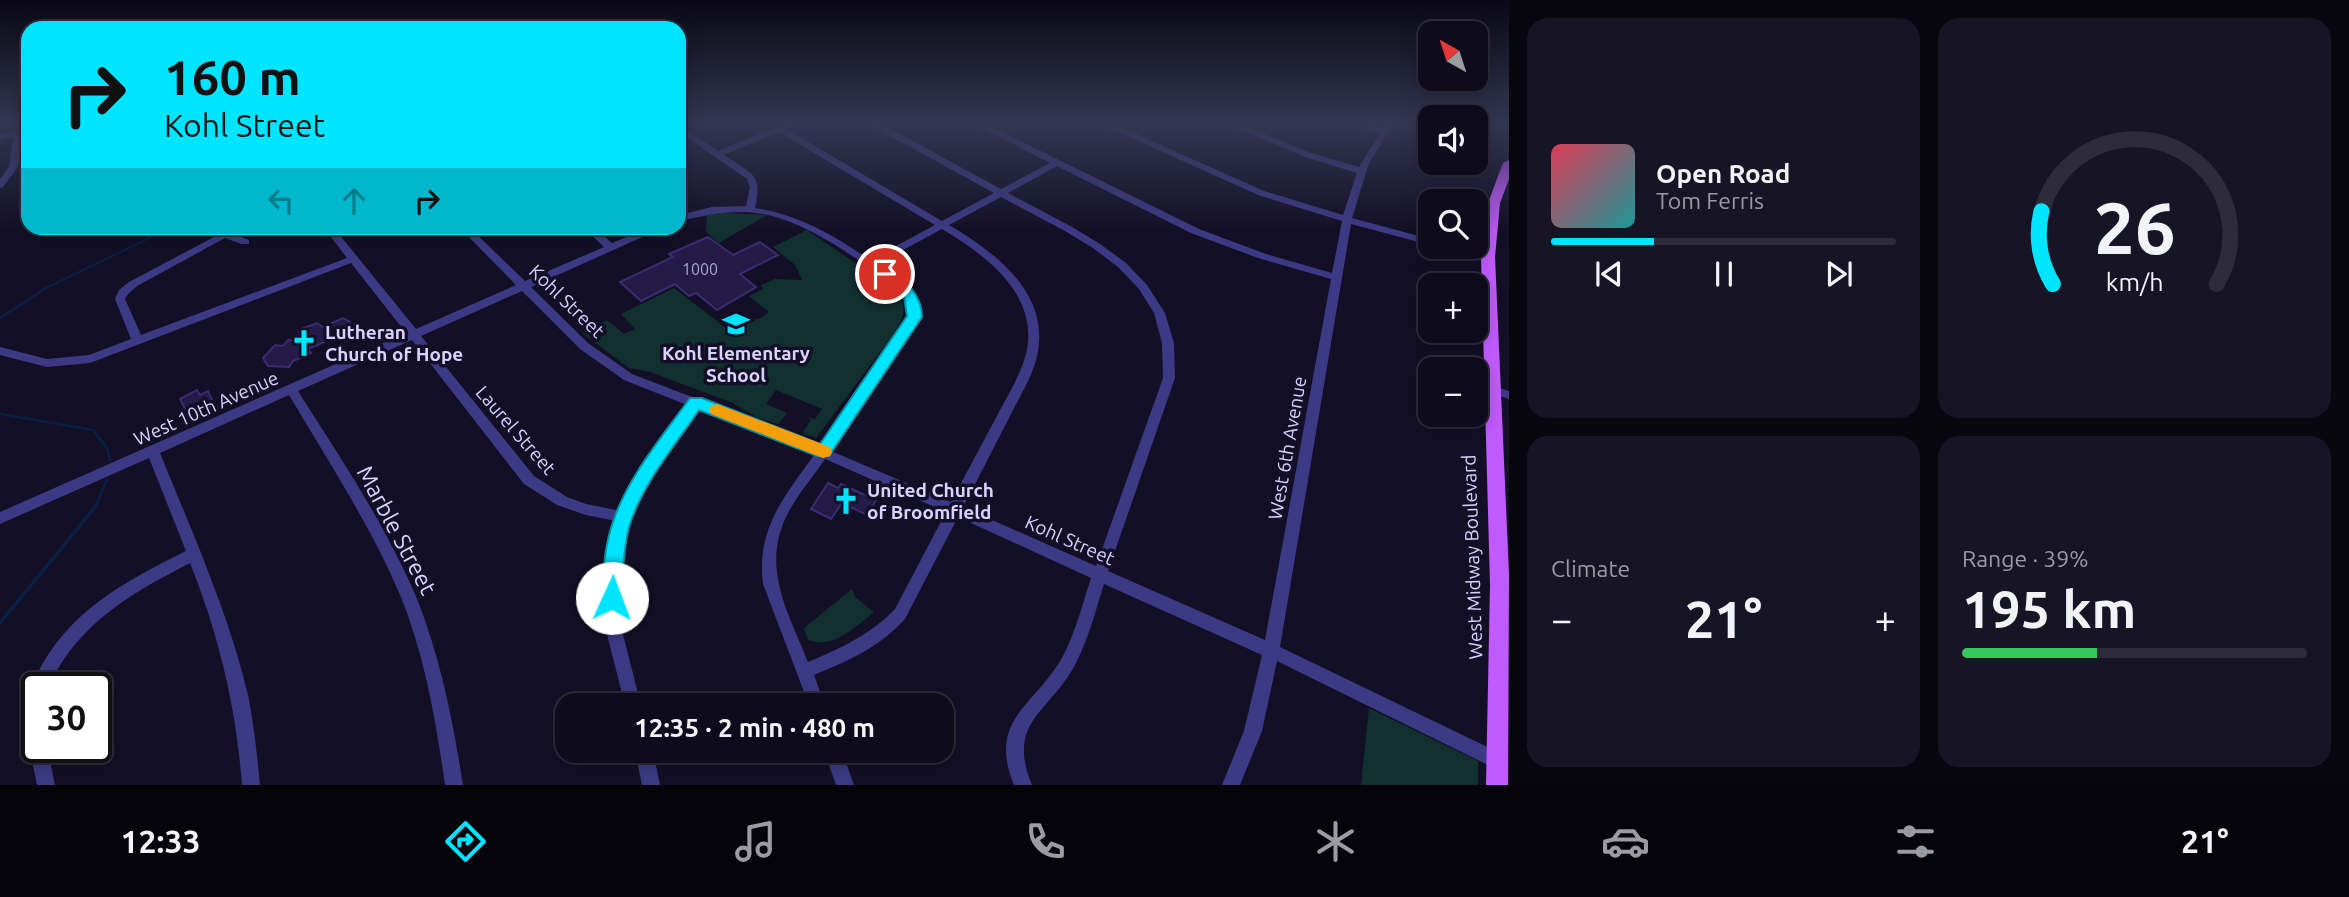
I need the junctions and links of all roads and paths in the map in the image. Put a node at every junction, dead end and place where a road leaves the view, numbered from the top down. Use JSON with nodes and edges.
{"nodes":[{"id":1,"x":15,"y":159,"type":"edge"},
{"id":2,"x":724,"y":159,"type":"edge"},
{"id":3,"x":830,"y":159,"type":"edge"},
{"id":4,"x":939,"y":159,"type":"edge"},
{"id":5,"x":1047,"y":159,"type":"edge"},
{"id":6,"x":1184,"y":159,"type":"edge"},
{"id":7,"x":1320,"y":159,"type":"edge"},
{"id":8,"x":1369,"y":159,"type":"edge"},
{"id":9,"x":1056,"y":163,"type":"junction"},
{"id":10,"x":1509,"y":163,"type":"edge"},
{"id":11,"x":1362,"y":171,"type":"junction"},
{"id":12,"x":0,"y":185,"type":"edge"},
{"id":13,"x":1002,"y":193,"type":"junction"},
{"id":14,"x":750,"y":209,"type":"junction"},
{"id":15,"x":686,"y":216,"type":"edge"},
{"id":16,"x":1346,"y":219,"type":"junction"},
{"id":17,"x":942,"y":225,"type":"junction"},
{"id":18,"x":226,"y":235,"type":"joint"},
{"id":19,"x":334,"y":235,"type":"edge"},
{"id":20,"x":472,"y":235,"type":"edge"},
{"id":21,"x":597,"y":235,"type":"edge"},
{"id":22,"x":639,"y":235,"type":"edge"},
{"id":23,"x":1418,"y":239,"type":"edge"},
{"id":24,"x":245,"y":242,"type":"dead end"},
{"id":25,"x":611,"y":247,"type":"junction"},
{"id":26,"x":1488,"y":257,"type":"joint"},
{"id":27,"x":353,"y":259,"type":"junction"},
{"id":28,"x":870,"y":264,"type":"junction"},
{"id":29,"x":1336,"y":277,"type":"junction"},
{"id":30,"x":523,"y":286,"type":"junction"},
{"id":31,"x":413,"y":335,"type":"junction"},
{"id":32,"x":138,"y":342,"type":"junction"},
{"id":33,"x":0,"y":351,"type":"edge"},
{"id":34,"x":291,"y":389,"type":"junction"},
{"id":35,"x":1501,"y":393,"type":"edge"},
{"id":36,"x":696,"y":402,"type":"junction"},
{"id":37,"x":1501,"y":442,"type":"edge"},
{"id":38,"x":153,"y":451,"type":"junction"},
{"id":39,"x":823,"y":452,"type":"junction"},
{"id":40,"x":955,"y":509,"type":"junction"},
{"id":41,"x":624,"y":517,"type":"junction"},
{"id":42,"x":0,"y":518,"type":"edge"},
{"id":43,"x":194,"y":554,"type":"junction"},
{"id":44,"x":1101,"y":574,"type":"junction"},
{"id":45,"x":1271,"y":650,"type":"junction"},
{"id":46,"x":46,"y":672,"type":"edge"},
{"id":47,"x":803,"y":672,"type":"junction"},
{"id":48,"x":630,"y":693,"type":"edge"},
{"id":49,"x":812,"y":693,"type":"edge"},
{"id":50,"x":1498,"y":761,"type":"junction"},
{"id":51,"x":41,"y":763,"type":"edge"},
{"id":52,"x":646,"y":763,"type":"edge"},
{"id":53,"x":837,"y":763,"type":"edge"},
{"id":54,"x":46,"y":785,"type":"edge"},
{"id":55,"x":251,"y":785,"type":"edge"},
{"id":56,"x":454,"y":785,"type":"edge"},
{"id":57,"x":651,"y":785,"type":"edge"},
{"id":58,"x":845,"y":785,"type":"edge"},
{"id":59,"x":1023,"y":785,"type":"edge"},
{"id":60,"x":1231,"y":785,"type":"edge"},
{"id":61,"x":1497,"y":785,"type":"edge"}],
"edges":[{"from":1,"to":12,"type":"street"},
{"from":2,"to":14,"type":"street"},
{"from":3,"to":17,"type":"street"},
{"from":4,"to":13,"type":"street"},
{"from":5,"to":9,"type":"street"},
{"from":6,"to":16,"type":"street"},
{"from":7,"to":11,"type":"street"},
{"from":8,"to":11,"type":"street","name":"West 6th Avenue"},
{"from":9,"to":13,"type":"street"},
{"from":9,"to":29,"type":"street"},
{"from":10,"to":26,"type":"main road","name":"West Midway Boulevard"},
{"from":11,"to":16,"type":"street","name":"West 6th Avenue"},
{"from":13,"to":17,"type":"street"},
{"from":13,"to":44,"type":"street"},
{"from":14,"to":15,"type":"street"},
{"from":14,"to":28,"type":"street"},
{"from":16,"to":23,"type":"street"},
{"from":16,"to":29,"type":"street","name":"West 6th Avenue"},
{"from":17,"to":28,"type":"street"},
{"from":17,"to":40,"type":"street"},
{"from":18,"to":24,"type":"street"},
{"from":18,"to":32,"type":"street"},
{"from":19,"to":27,"type":"street","name":"Laurel Street"},
{"from":20,"to":30,"type":"street","name":"Kohl Street"},
{"from":21,"to":25,"type":"street"},
{"from":22,"to":25,"type":"street","name":"West 10th Avenue"},
{"from":25,"to":30,"type":"street","name":"West 10th Avenue"},
{"from":26,"to":35,"type":"main road","name":"West Midway Boulevard"},
{"from":27,"to":31,"type":"street","name":"Laurel Street"},
{"from":27,"to":32,"type":"street"},
{"from":28,"to":39,"type":"street"},
{"from":29,"to":45,"type":"street","name":"West 6th Avenue"},
{"from":30,"to":31,"type":"street","name":"West 10th Avenue"},
{"from":30,"to":36,"type":"street","name":"Kohl Street"},
{"from":31,"to":34,"type":"street","name":"West 10th Avenue"},
{"from":31,"to":41,"type":"street","name":"Laurel Street"},
{"from":32,"to":33,"type":"street"},
{"from":34,"to":38,"type":"street","name":"West 10th Avenue"},
{"from":34,"to":56,"type":"street","name":"Marble Street"},
{"from":35,"to":37,"type":"main road","name":"West Midway Boulevard"},
{"from":36,"to":39,"type":"street","name":"Kohl Street"},
{"from":36,"to":41,"type":"street"},
{"from":37,"to":50,"type":"main road","name":"West Midway Boulevard"},
{"from":38,"to":42,"type":"street","name":"West 10th Avenue"},
{"from":38,"to":43,"type":"street"},
{"from":39,"to":40,"type":"street","name":"Kohl Street"},
{"from":39,"to":47,"type":"street"},
{"from":40,"to":44,"type":"street","name":"Kohl Street"},
{"from":40,"to":47,"type":"street"},
{"from":41,"to":48,"type":"street"},
{"from":43,"to":46,"type":"street"},
{"from":43,"to":55,"type":"street"},
{"from":44,"to":45,"type":"street","name":"Kohl Street"},
{"from":44,"to":59,"type":"street"},
{"from":45,"to":50,"type":"street","name":"Kohl Street"},
{"from":45,"to":60,"type":"street","name":"West 6th Avenue"},
{"from":47,"to":49,"type":"street"},
{"from":50,"to":61,"type":"main road","name":"West Midway Boulevard"},
{"from":51,"to":54,"type":"street"},
{"from":52,"to":57,"type":"street"},
{"from":53,"to":58,"type":"street"}]}
